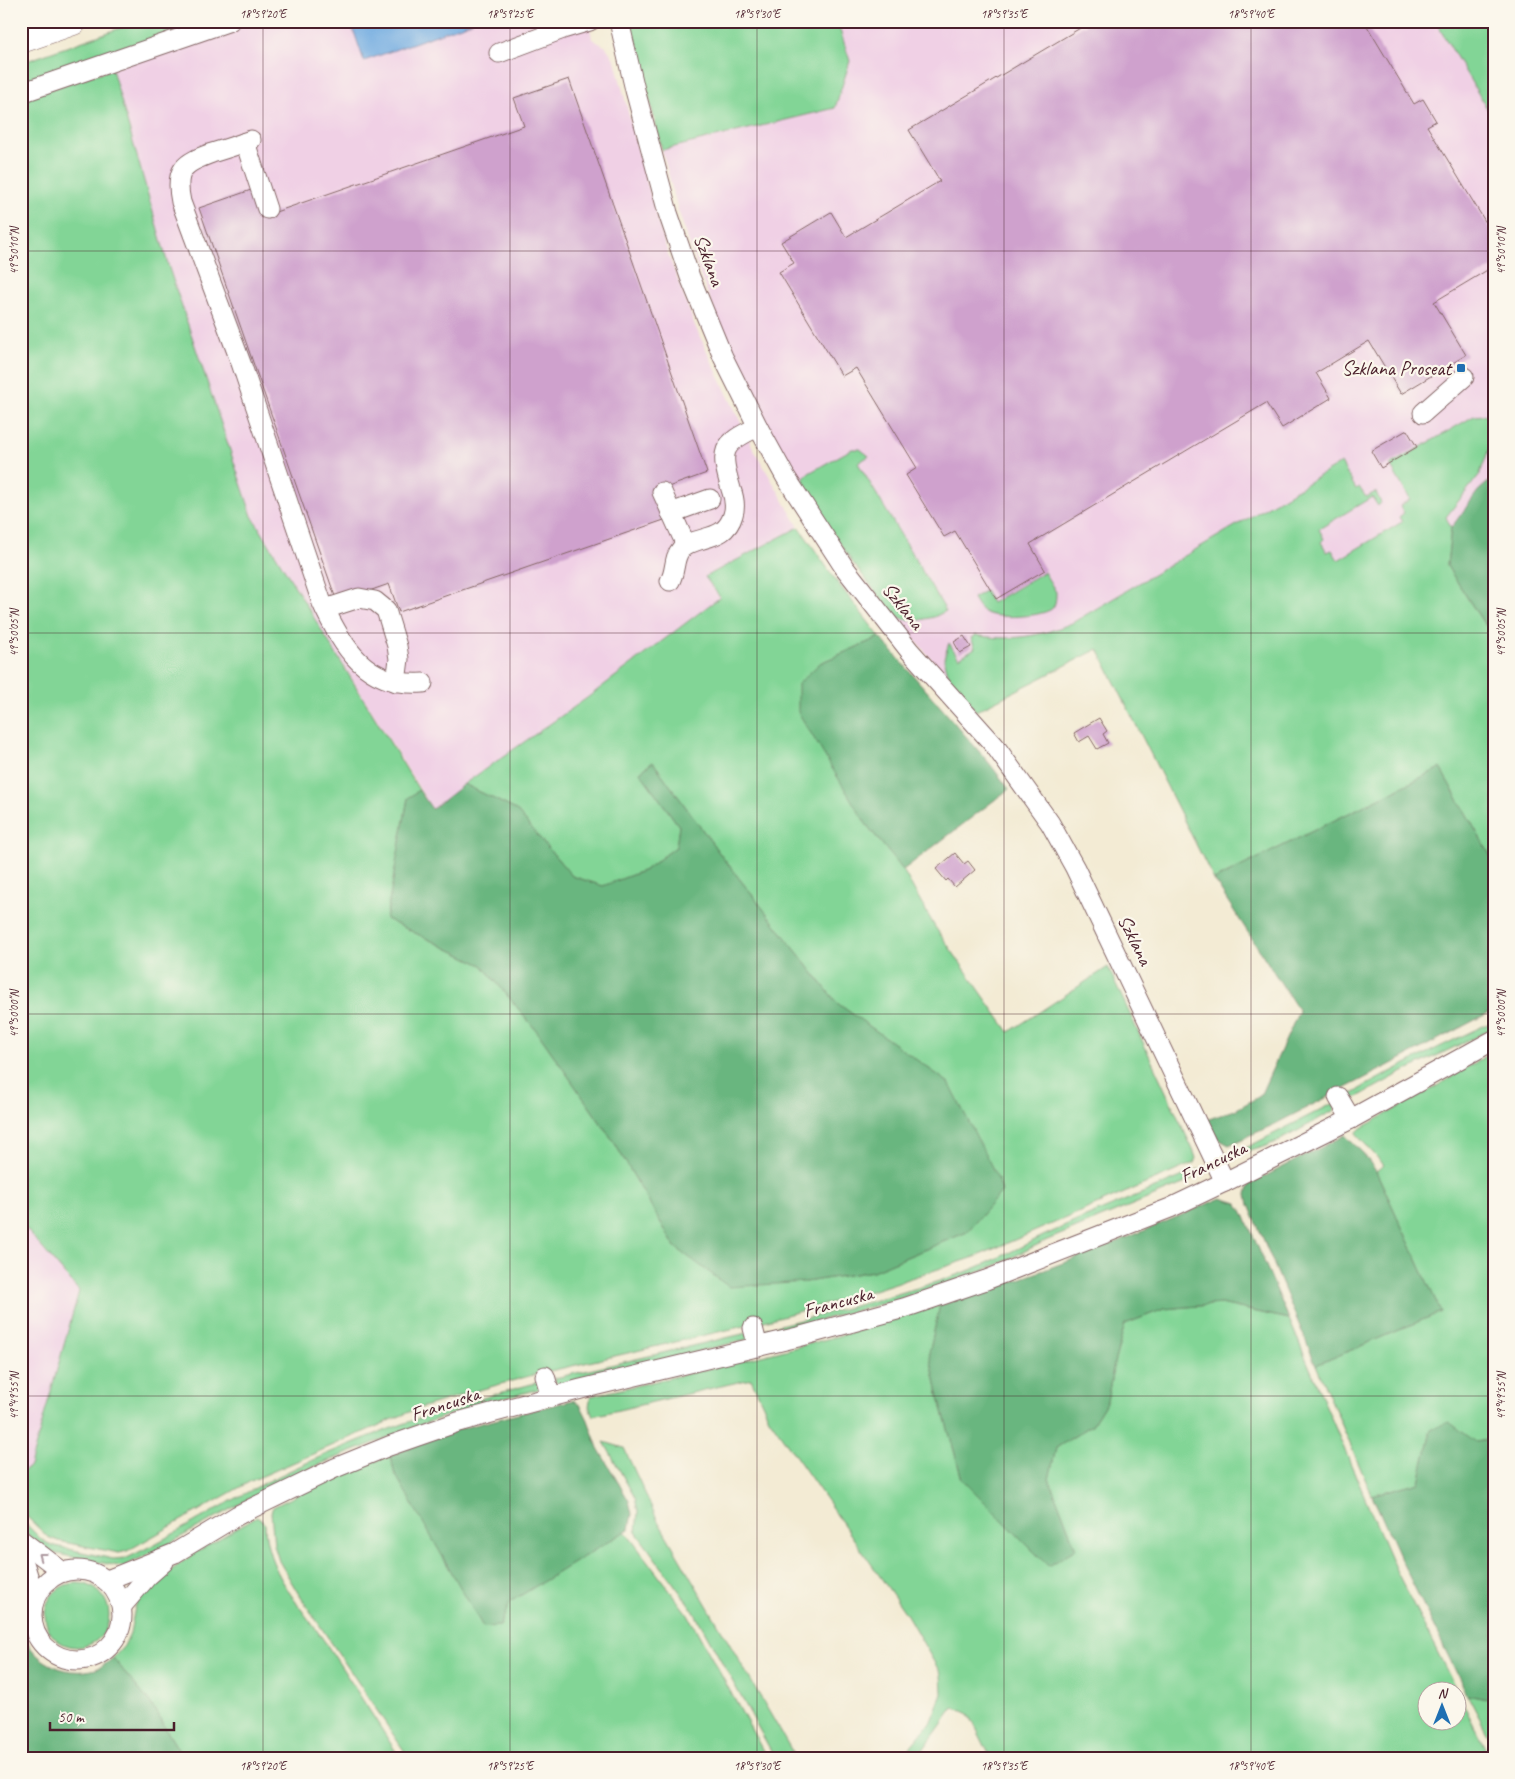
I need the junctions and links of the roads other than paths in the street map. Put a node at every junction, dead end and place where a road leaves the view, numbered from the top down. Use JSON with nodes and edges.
{"nodes":[{"id":1,"x":73,"y":21,"type":"edge"},
{"id":2,"x":230,"y":21,"type":"edge"},
{"id":3,"x":590,"y":21,"type":"edge"},
{"id":4,"x":619,"y":21,"type":"edge"},
{"id":5,"x":22,"y":39,"type":"edge"},
{"id":6,"x":499,"y":53,"type":"dead end"},
{"id":7,"x":21,"y":92,"type":"edge"},
{"id":8,"x":267,"y":209,"type":"dead end"},
{"id":9,"x":1464,"y":377,"type":"dead end"},
{"id":10,"x":1423,"y":413,"type":"dead end"},
{"id":11,"x":758,"y":427,"type":"junction"},
{"id":12,"x":662,"y":492,"type":"dead end"},
{"id":13,"x":710,"y":499,"type":"dead end"},
{"id":14,"x":671,"y":513,"type":"junction"},
{"id":15,"x":686,"y":545,"type":"junction"},
{"id":16,"x":670,"y":581,"type":"dead end"},
{"id":17,"x":326,"y":609,"type":"junction"},
{"id":18,"x":396,"y":682,"type":"junction"},
{"id":19,"x":423,"y":683,"type":"dead end"},
{"id":20,"x":1494,"y":1040,"type":"edge"},
{"id":21,"x":1338,"y":1097,"type":"dead end"},
{"id":22,"x":1350,"y":1120,"type":"junction"},
{"id":23,"x":1225,"y":1182,"type":"junction"},
{"id":24,"x":754,"y":1328,"type":"dead end"},
{"id":25,"x":758,"y":1347,"type":"junction"},
{"id":26,"x":545,"y":1376,"type":"dead end"},
{"id":27,"x":550,"y":1397,"type":"junction"},
{"id":28,"x":21,"y":1540,"type":"edge"},
{"id":29,"x":175,"y":1553,"type":"junction"},
{"id":30,"x":21,"y":1560,"type":"edge"},
{"id":31,"x":63,"y":1572,"type":"junction"},
{"id":32,"x":107,"y":1580,"type":"junction"},
{"id":33,"x":35,"y":1598,"type":"junction"},
{"id":34,"x":122,"y":1606,"type":"junction"}],
"edges":[{"from":1,"to":5,"type":"highway"},
{"from":2,"to":7,"type":"street"},
{"from":3,"to":6,"type":"street"},
{"from":4,"to":11,"type":"street","name":"Szklana"},
{"from":8,"to":17,"type":"street"},
{"from":9,"to":10,"type":"street"},
{"from":11,"to":15,"type":"street"},
{"from":11,"to":23,"type":"street","name":"Szklana"},
{"from":12,"to":14,"type":"street"},
{"from":13,"to":14,"type":"street"},
{"from":14,"to":15,"type":"street"},
{"from":15,"to":16,"type":"street"},
{"from":17,"to":18,"type":"street"},
{"from":17,"to":18,"type":"street"},
{"from":18,"to":19,"type":"street"},
{"from":20,"to":22,"type":"street","name":"Francuska"},
{"from":21,"to":22,"type":"street"},
{"from":22,"to":23,"type":"street","name":"Francuska"},
{"from":23,"to":25,"type":"street","name":"Francuska"},
{"from":24,"to":25,"type":"street"},
{"from":25,"to":27,"type":"street","name":"Francuska"},
{"from":26,"to":27,"type":"street"},
{"from":27,"to":29,"type":"street","name":"Francuska"},
{"from":31,"to":28,"type":"street","one_way":true},
{"from":29,"to":32,"type":"street","name":"Francuska"},
{"from":29,"to":34,"type":"street","name":"Francuska"},
{"from":30,"to":33,"type":"street"},
{"from":31,"to":32,"type":"street"},
{"from":31,"to":33,"type":"street"},
{"from":32,"to":34,"type":"street"},
{"from":33,"to":34,"type":"street"}]}
